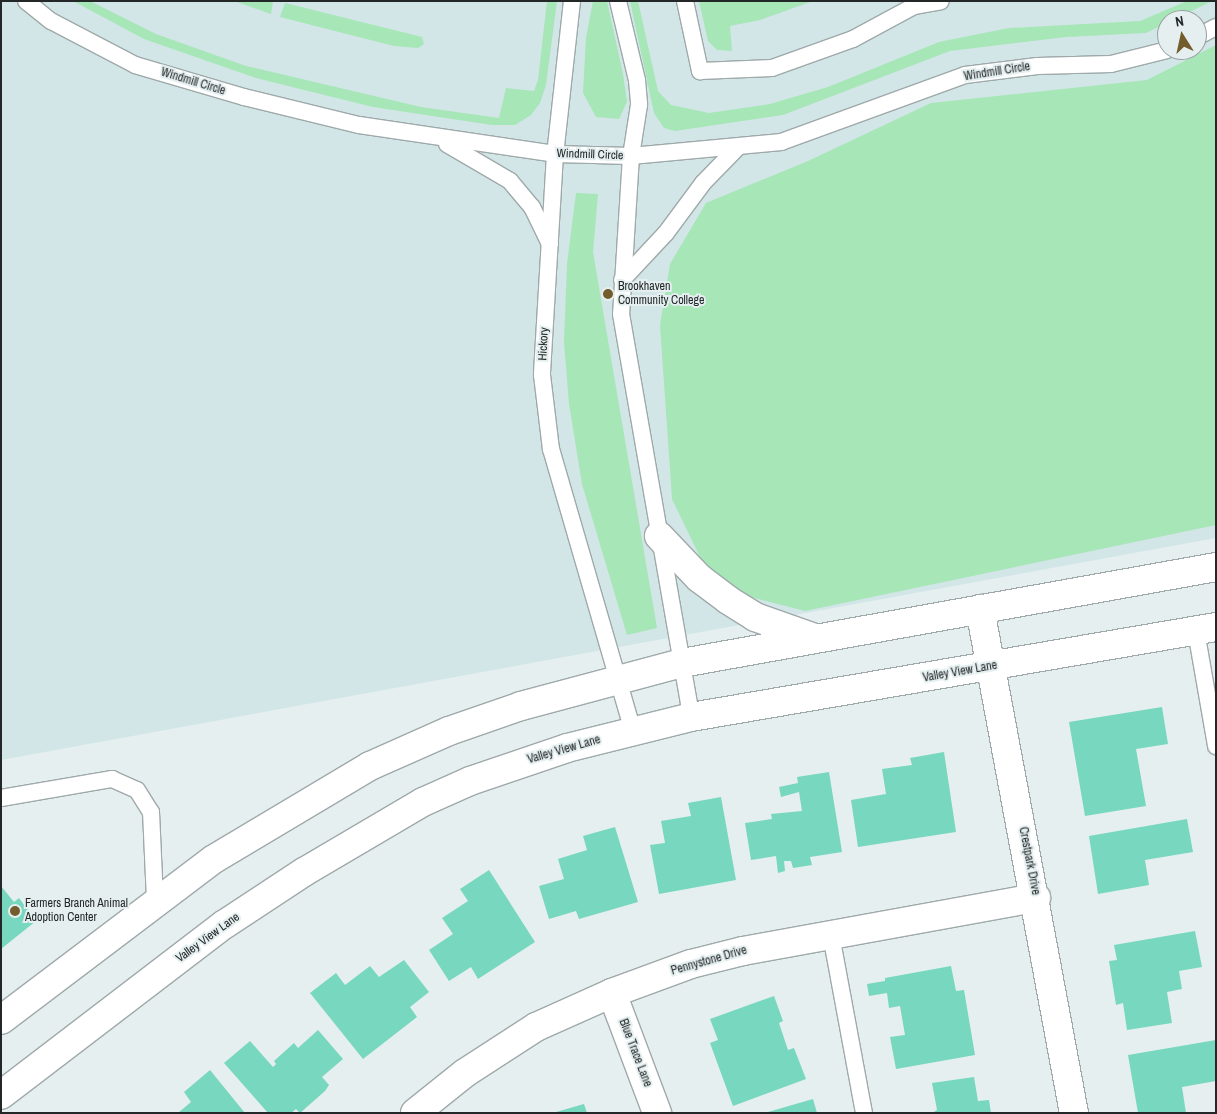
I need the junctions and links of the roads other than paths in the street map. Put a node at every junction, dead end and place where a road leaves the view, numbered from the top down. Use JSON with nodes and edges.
{"nodes":[{"id":1,"x":26,"y":1,"type":"edge"},
{"id":2,"x":572,"y":1,"type":"edge"},
{"id":3,"x":618,"y":1,"type":"edge"},
{"id":4,"x":686,"y":1,"type":"edge"},
{"id":5,"x":941,"y":1,"type":"edge"},
{"id":6,"x":1157,"y":52,"type":"edge"},
{"id":7,"x":439,"y":139,"type":"junction"},
{"id":8,"x":737,"y":148,"type":"junction"},
{"id":9,"x":556,"y":154,"type":"junction"},
{"id":10,"x":631,"y":156,"type":"junction"},
{"id":11,"x":550,"y":244,"type":"junction"},
{"id":12,"x":622,"y":280,"type":"junction"},
{"id":13,"x":659,"y":536,"type":"junction"},
{"id":14,"x":1216,"y":567,"type":"edge"},
{"id":15,"x":980,"y":609,"type":"junction"},
{"id":16,"x":1206,"y":629,"type":"edge"},
{"id":17,"x":816,"y":638,"type":"junction"},
{"id":18,"x":682,"y":663,"type":"junction"},
{"id":19,"x":993,"y":666,"type":"junction"},
{"id":20,"x":618,"y":678,"type":"junction"},
{"id":21,"x":691,"y":717,"type":"junction"},
{"id":22,"x":633,"y":731,"type":"junction"},
{"id":23,"x":1216,"y":746,"type":"edge"},
{"id":24,"x":1,"y":798,"type":"edge"},
{"id":25,"x":1036,"y":898,"type":"junction"},
{"id":26,"x":155,"y":900,"type":"junction"},
{"id":27,"x":831,"y":935,"type":"junction"},
{"id":28,"x":612,"y":993,"type":"junction"},
{"id":29,"x":1,"y":1020,"type":"edge"},
{"id":30,"x":1,"y":1095,"type":"edge"},
{"id":31,"x":415,"y":1113,"type":"edge"},
{"id":32,"x":657,"y":1113,"type":"edge"},
{"id":33,"x":864,"y":1113,"type":"edge"},
{"id":34,"x":1074,"y":1113,"type":"edge"}],
"edges":[{"from":1,"to":7,"type":"lane","name":"Windmill Circle"},
{"from":2,"to":9,"type":"lane","name":"Hickory"},
{"from":3,"to":10,"type":"lane"},
{"from":4,"to":5,"type":"lane"},
{"from":6,"to":8,"type":"lane","name":"Windmill Circle"},
{"from":7,"to":9,"type":"lane","name":"Windmill Circle"},
{"from":7,"to":11,"type":"lane"},
{"from":8,"to":10,"type":"lane","name":"Windmill Circle"},
{"from":8,"to":12,"type":"lane"},
{"from":9,"to":10,"type":"lane","name":"Windmill Circle"},
{"from":9,"to":11,"type":"lane","name":"Hickory"},
{"from":10,"to":12,"type":"lane"},
{"from":11,"to":20,"type":"lane","name":"Hickory"},
{"from":12,"to":13,"type":"lane"},
{"from":13,"to":17,"type":"main road"},
{"from":13,"to":18,"type":"lane"},
{"from":14,"to":15,"type":"main road"},
{"from":15,"to":17,"type":"main road"},
{"from":15,"to":19,"type":"main road","name":"Crestpark Drive"},
{"from":16,"to":19,"type":"main road","name":"Valley View Lane"},
{"from":16,"to":23,"type":"lane"},
{"from":17,"to":18,"type":"main road"},
{"from":18,"to":20,"type":"main road"},
{"from":18,"to":21,"type":"lane"},
{"from":19,"to":21,"type":"main road","name":"Valley View Lane"},
{"from":19,"to":25,"type":"main road","name":"Crestpark Drive"},
{"from":20,"to":22,"type":"lane","name":"Hickory"},
{"from":20,"to":26,"type":"main road"},
{"from":21,"to":22,"type":"main road","name":"Valley View Lane"},
{"from":22,"to":30,"type":"main road","name":"Valley View Lane"},
{"from":24,"to":26,"type":"lane"},
{"from":25,"to":27,"type":"main road","name":"Pennystone Drive"},
{"from":25,"to":34,"type":"main road","name":"Crestpark Drive"},
{"from":26,"to":29,"type":"main road"},
{"from":27,"to":28,"type":"main road","name":"Pennystone Drive"},
{"from":27,"to":33,"type":"lane"},
{"from":28,"to":31,"type":"main road","name":"Pennystone Drive"},
{"from":28,"to":32,"type":"main road","name":"Blue Trace Lane"}]}
